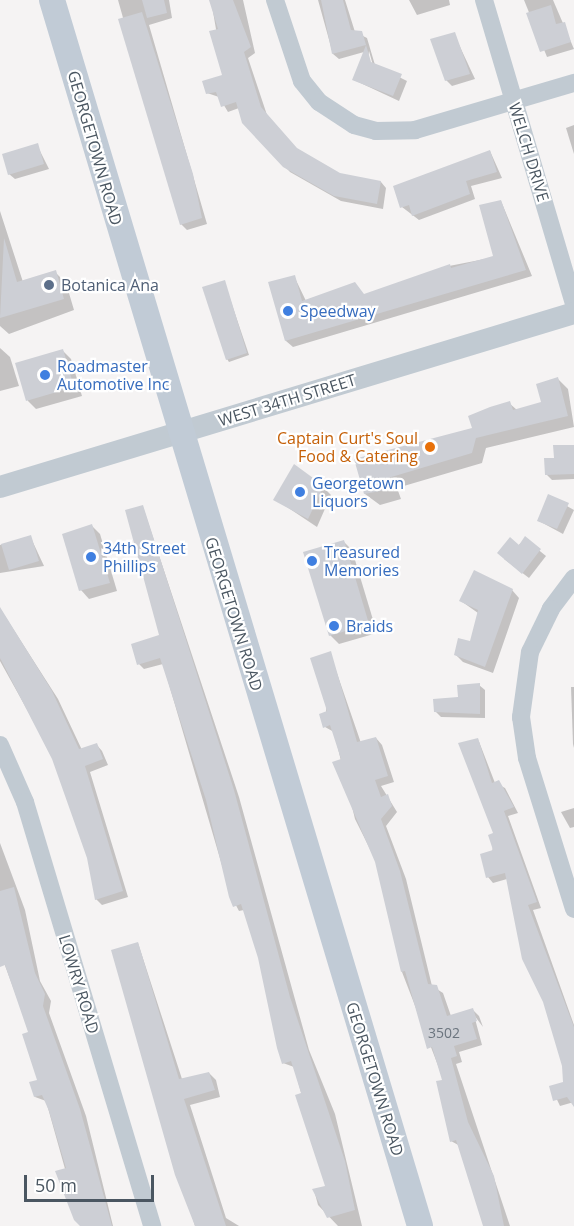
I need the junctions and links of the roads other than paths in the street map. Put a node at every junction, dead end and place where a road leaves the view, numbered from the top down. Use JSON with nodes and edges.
{"nodes":[{"id":1,"x":52,"y":0,"type":"edge"},
{"id":2,"x":275,"y":0,"type":"edge"},
{"id":3,"x":484,"y":0,"type":"edge"},
{"id":4,"x":574,"y":83,"type":"edge"},
{"id":5,"x":513,"y":101,"type":"junction"},
{"id":6,"x":574,"y":304,"type":"edge"},
{"id":7,"x":574,"y":314,"type":"edge"},
{"id":8,"x":179,"y":432,"type":"junction"},
{"id":9,"x":0,"y":487,"type":"edge"},
{"id":10,"x":574,"y":578,"type":"edge"},
{"id":11,"x":0,"y":745,"type":"edge"},
{"id":12,"x":574,"y":909,"type":"edge"},
{"id":13,"x":152,"y":1226,"type":"edge"},
{"id":14,"x":420,"y":1226,"type":"edge"}],
"edges":[{"from":1,"to":8,"type":"main road","name":"GEORGETOWN ROAD"},
{"from":2,"to":5,"type":"street"},
{"from":3,"to":5,"type":"street","name":"WELCH DRIVE"},
{"from":4,"to":5,"type":"street"},
{"from":5,"to":6,"type":"street","name":"WELCH DRIVE"},
{"from":7,"to":8,"type":"street","name":"WEST 34TH STREET"},
{"from":8,"to":9,"type":"street","name":"WEST 34TH STREET"},
{"from":8,"to":14,"type":"main road","name":"GEORGETOWN ROAD"},
{"from":10,"to":12,"type":"street"},
{"from":11,"to":13,"type":"street","name":"LOWRY ROAD"}]}
